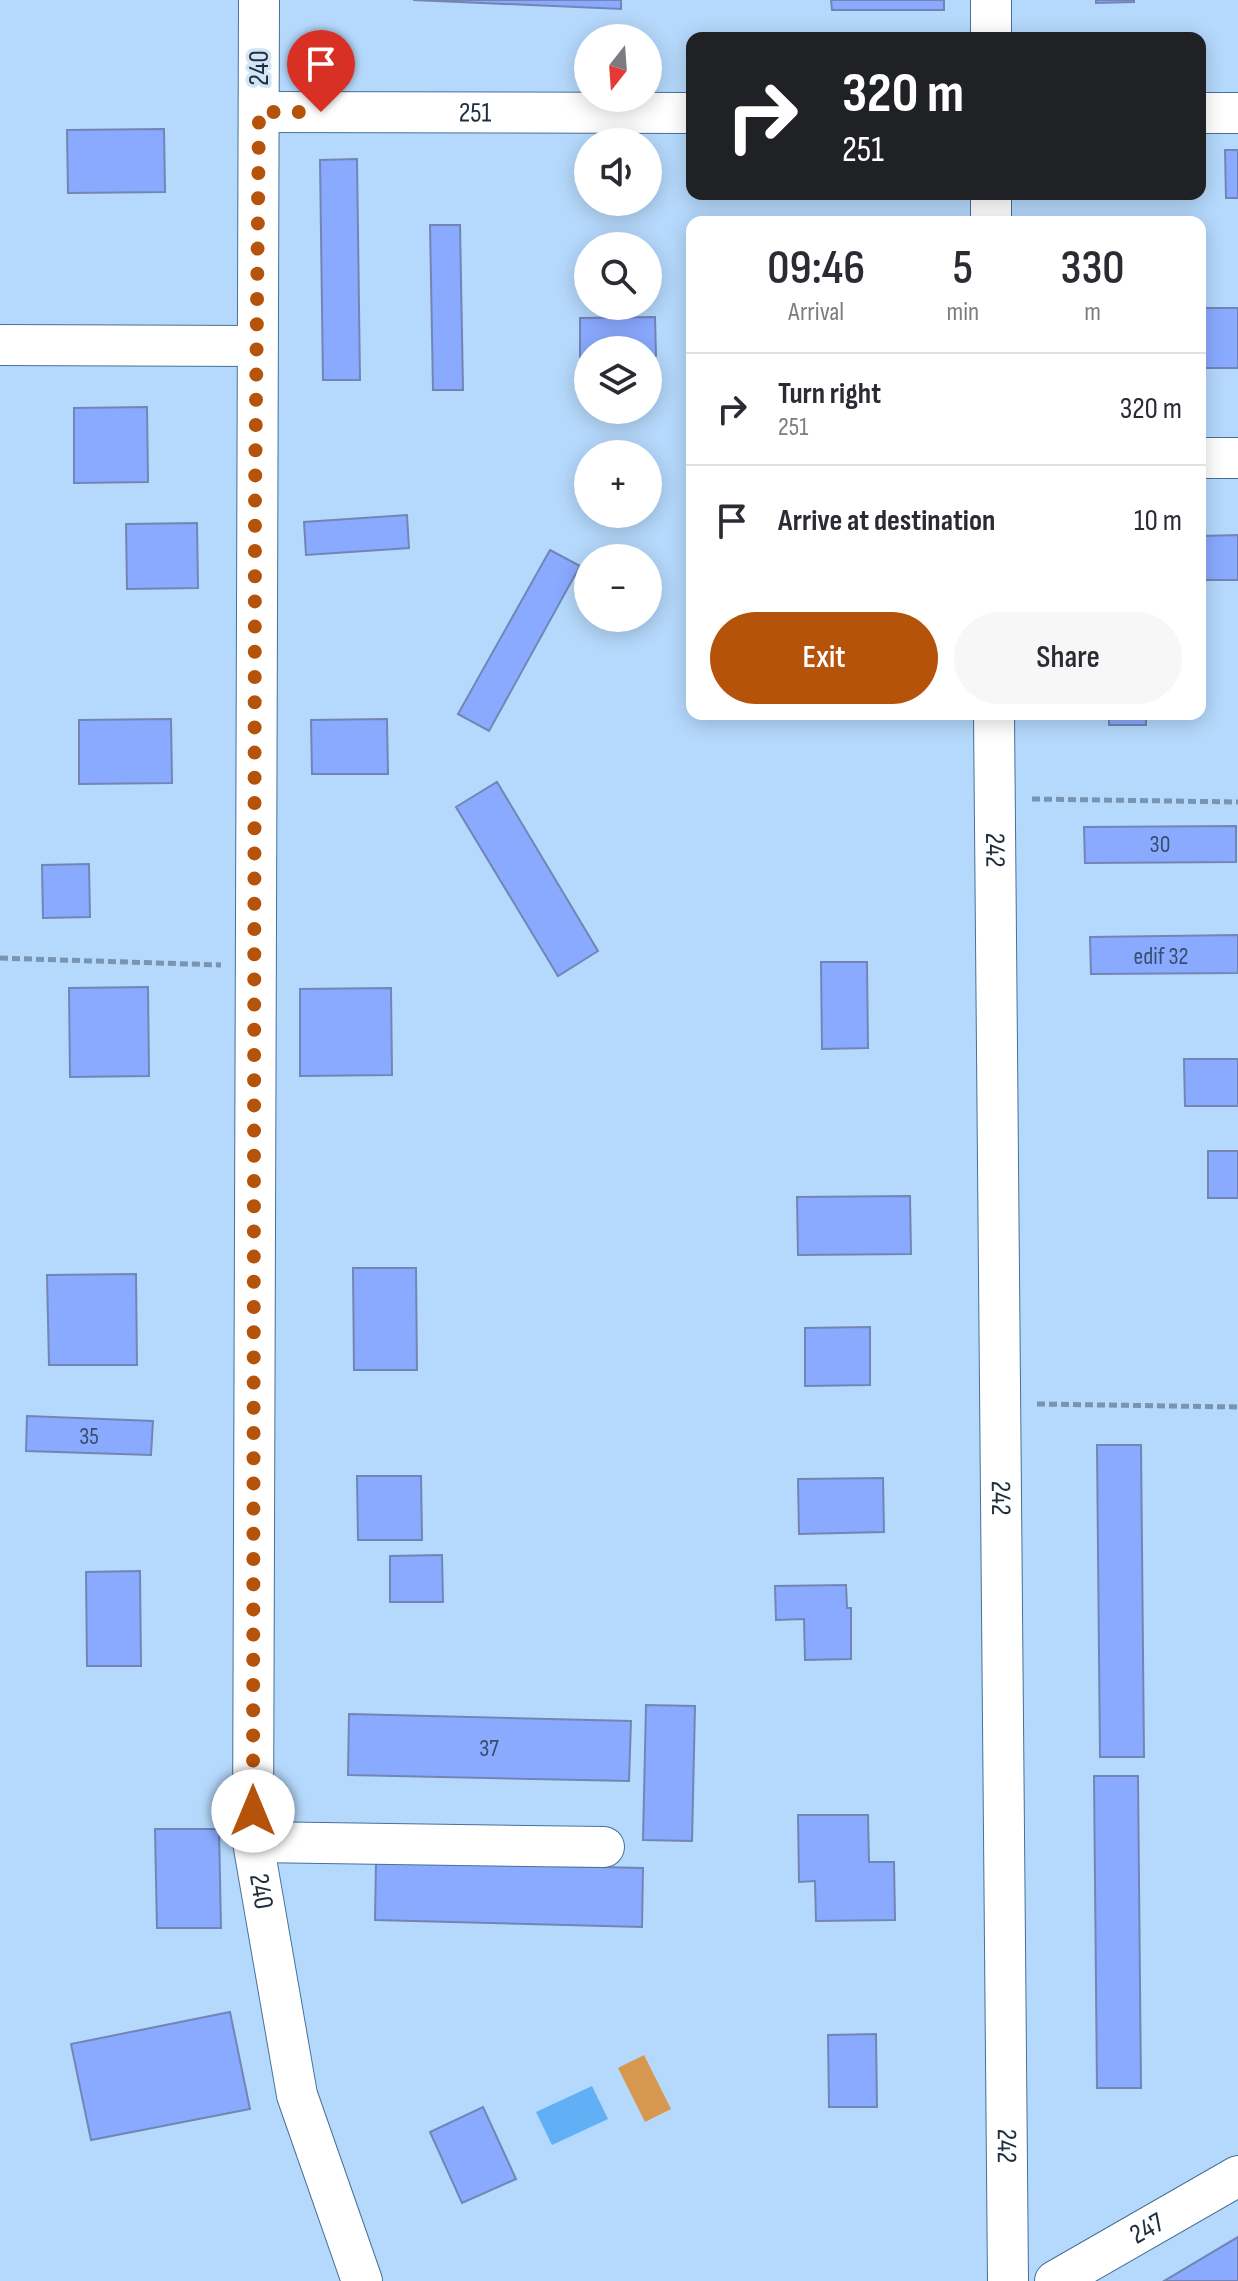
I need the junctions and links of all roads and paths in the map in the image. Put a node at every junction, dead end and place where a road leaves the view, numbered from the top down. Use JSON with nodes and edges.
{"nodes":[{"id":1,"x":259,"y":0,"type":"edge"},
{"id":2,"x":991,"y":0,"type":"edge"},
{"id":3,"x":991,"y":32,"type":"edge"},
{"id":4,"x":259,"y":112,"type":"junction"},
{"id":5,"x":686,"y":113,"type":"edge"},
{"id":6,"x":1206,"y":113,"type":"edge"},
{"id":7,"x":1238,"y":113,"type":"edge"},
{"id":8,"x":0,"y":345,"type":"edge"},
{"id":9,"x":256,"y":346,"type":"junction"},
{"id":10,"x":1206,"y":458,"type":"edge"},
{"id":11,"x":1238,"y":458,"type":"edge"},
{"id":12,"x":994,"y":720,"type":"edge"},
{"id":13,"x":995,"y":798,"type":"junction"},
{"id":14,"x":1238,"y":802,"type":"edge"},
{"id":15,"x":0,"y":958,"type":"edge"},
{"id":16,"x":254,"y":966,"type":"junction"},
{"id":17,"x":1000,"y":1404,"type":"junction"},
{"id":18,"x":1238,"y":1407,"type":"edge"},
{"id":19,"x":253,"y":1842,"type":"junction"},
{"id":20,"x":604,"y":1847,"type":"dead end"},
{"id":21,"x":1238,"y":2176,"type":"edge"},
{"id":22,"x":362,"y":2281,"type":"edge"},
{"id":23,"x":1008,"y":2281,"type":"edge"},
{"id":24,"x":1055,"y":2281,"type":"edge"}],
"edges":[{"from":1,"to":4,"type":"street","name":"240"},
{"from":2,"to":3,"type":"street"},
{"from":4,"to":5,"type":"street","name":"251"},
{"from":4,"to":9,"type":"street","name":"240"},
{"from":6,"to":7,"type":"street"},
{"from":8,"to":9,"type":"street"},
{"from":9,"to":16,"type":"street","name":"240"},
{"from":10,"to":11,"type":"street"},
{"from":12,"to":13,"type":"street","name":"242"},
{"from":13,"to":14,"type":"path"},
{"from":13,"to":17,"type":"street","name":"242"},
{"from":15,"to":16,"type":"path"},
{"from":16,"to":19,"type":"street","name":"240"},
{"from":17,"to":18,"type":"path"},
{"from":17,"to":23,"type":"street","name":"242"},
{"from":19,"to":20,"type":"street"},
{"from":19,"to":22,"type":"street","name":"240"},
{"from":21,"to":24,"type":"street","name":"247"}]}
